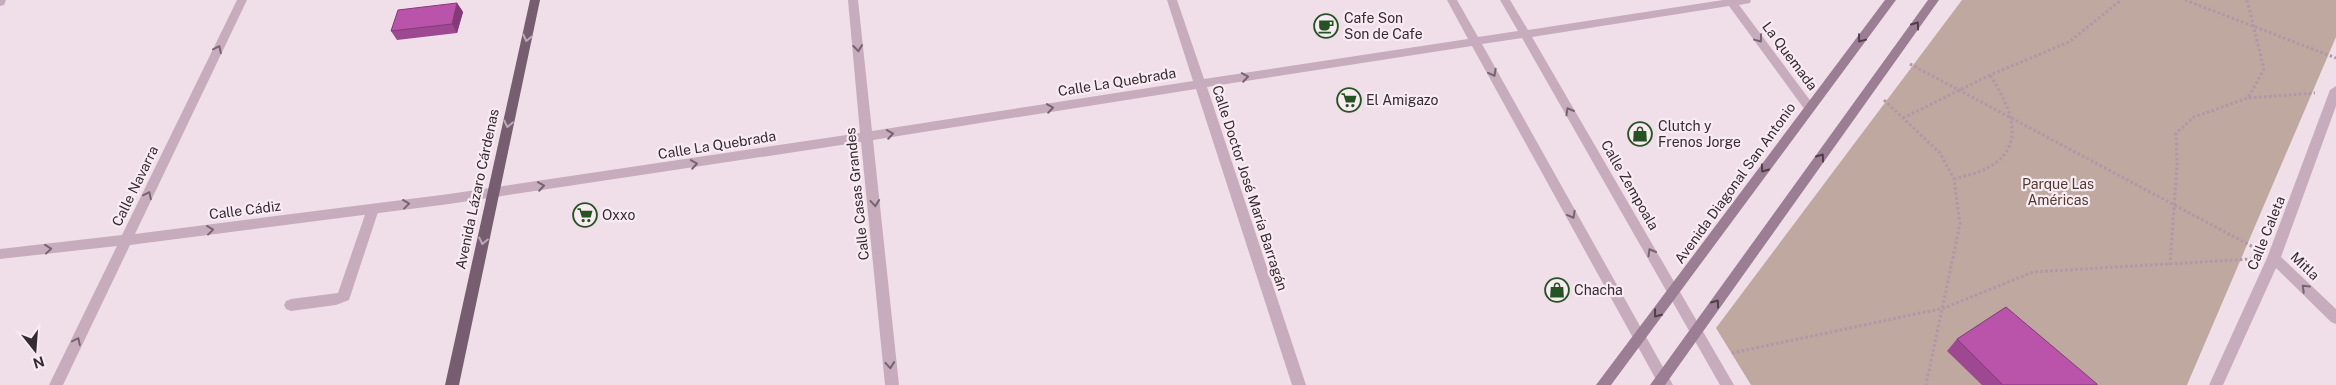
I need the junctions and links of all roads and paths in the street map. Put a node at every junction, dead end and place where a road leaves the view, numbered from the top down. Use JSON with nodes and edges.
{"nodes":[{"id":1,"x":242,"y":0,"type":"edge"},
{"id":2,"x":536,"y":0,"type":"edge"},
{"id":3,"x":853,"y":0,"type":"edge"},
{"id":4,"x":1172,"y":0,"type":"edge"},
{"id":5,"x":1452,"y":0,"type":"edge"},
{"id":6,"x":1505,"y":0,"type":"edge"},
{"id":7,"x":1746,"y":0,"type":"edge"},
{"id":8,"x":1891,"y":0,"type":"edge"},
{"id":9,"x":1934,"y":0,"type":"edge"},
{"id":10,"x":2121,"y":0,"type":"edge"},
{"id":11,"x":2186,"y":0,"type":"edge"},
{"id":12,"x":2247,"y":0,"type":"edge"},
{"id":13,"x":1730,"y":1,"type":"edge"},
{"id":14,"x":2252,"y":25,"type":"junction"},
{"id":15,"x":1525,"y":34,"type":"junction"},
{"id":16,"x":1475,"y":41,"type":"junction"},
{"id":17,"x":1894,"y":56,"type":"junction"},
{"id":18,"x":2336,"y":58,"type":"edge"},
{"id":19,"x":1990,"y":75,"type":"junction"},
{"id":20,"x":1200,"y":84,"type":"junction"},
{"id":21,"x":1871,"y":88,"type":"junction"},
{"id":22,"x":1959,"y":90,"type":"junction"},
{"id":23,"x":2336,"y":91,"type":"edge"},
{"id":24,"x":2248,"y":98,"type":"junction"},
{"id":25,"x":1809,"y":107,"type":"junction"},
{"id":26,"x":2010,"y":117,"type":"junction"},
{"id":27,"x":1903,"y":118,"type":"junction"},
{"id":28,"x":868,"y":137,"type":"junction"},
{"id":29,"x":1954,"y":179,"type":"junction"},
{"id":30,"x":493,"y":193,"type":"junction"},
{"id":31,"x":2174,"y":205,"type":"junction"},
{"id":32,"x":373,"y":209,"type":"junction"},
{"id":33,"x":126,"y":240,"type":"junction"},
{"id":34,"x":0,"y":254,"type":"edge"},
{"id":35,"x":2274,"y":258,"type":"junction"},
{"id":36,"x":2170,"y":265,"type":"junction"},
{"id":37,"x":1674,"y":292,"type":"junction"},
{"id":38,"x":292,"y":305,"type":"dead end"},
{"id":39,"x":1944,"y":308,"type":"junction"},
{"id":40,"x":2336,"y":318,"type":"edge"},
{"id":41,"x":1696,"y":330,"type":"junction"},
{"id":42,"x":1640,"y":335,"type":"junction"},
{"id":43,"x":1712,"y":358,"type":"junction"},
{"id":44,"x":1662,"y":382,"type":"edge"},
{"id":45,"x":56,"y":385,"type":"edge"},
{"id":46,"x":452,"y":385,"type":"edge"},
{"id":47,"x":892,"y":385,"type":"edge"},
{"id":48,"x":1298,"y":385,"type":"edge"},
{"id":49,"x":1603,"y":385,"type":"edge"},
{"id":50,"x":1727,"y":385,"type":"edge"},
{"id":51,"x":1926,"y":385,"type":"edge"},
{"id":52,"x":2216,"y":385,"type":"edge"}],
"edges":[{"from":33,"to":1,"type":"street","name":"Calle Navarra","one_way":true},
{"from":2,"to":30,"type":"main road","name":"Avenida Lázaro Cárdenas","one_way":true},
{"from":3,"to":28,"type":"street","name":"Calle Casas Grandes","one_way":true},
{"from":4,"to":20,"type":"street","name":"Calle Doctor José María Barragán"},
{"from":5,"to":16,"type":"street"},
{"from":6,"to":15,"type":"street","name":"Calle Zempoala"},
{"from":7,"to":13,"type":"street","name":"Calle La Quebrada"},
{"from":8,"to":25,"type":"street","name":"Avenida Diagonal San Antonio","one_way":true},
{"from":17,"to":9,"type":"street","one_way":true},
{"from":10,"to":19,"type":"path"},
{"from":11,"to":14,"type":"path"},
{"from":12,"to":14,"type":"path"},
{"from":13,"to":15,"type":"street","name":"Calle La Quebrada"},
{"from":13,"to":25,"type":"street","name":"La Quemada","one_way":true},
{"from":14,"to":18,"type":"path"},
{"from":14,"to":24,"type":"path"},
{"from":15,"to":16,"type":"street","name":"Calle La Quebrada"},
{"from":37,"to":15,"type":"street","name":"Calle Zempoala","one_way":true},
{"from":20,"to":16,"type":"street","name":"Calle La Quebrada","one_way":true},
{"from":16,"to":42,"type":"street","one_way":true},
{"from":17,"to":21,"type":"street"},
{"from":17,"to":22,"type":"path"},
{"from":19,"to":22,"type":"path"},
{"from":19,"to":26,"type":"path"},
{"from":28,"to":20,"type":"street","name":"Calle La Quebrada","one_way":true},
{"from":20,"to":48,"type":"street","name":"Calle Doctor José María Barragán"},
{"from":21,"to":27,"type":"path"},
{"from":41,"to":21,"type":"street","one_way":true},
{"from":22,"to":26,"type":"path"},
{"from":22,"to":27,"type":"path"},
{"from":23,"to":24,"type":"path"},
{"from":23,"to":35,"type":"street","name":"Calle Caleta"},
{"from":24,"to":31,"type":"path"},
{"from":25,"to":37,"type":"street","name":"Avenida Diagonal San Antonio","one_way":true},
{"from":26,"to":29,"type":"path"},
{"from":26,"to":31,"type":"path"},
{"from":27,"to":29,"type":"path"},
{"from":30,"to":28,"type":"street","name":"Calle La Quebrada","one_way":true},
{"from":28,"to":47,"type":"street","name":"Calle Casas Grandes","one_way":true},
{"from":29,"to":39,"type":"path"},
{"from":32,"to":30,"type":"street","name":"Calle Cádiz","one_way":true},
{"from":30,"to":46,"type":"main road","name":"Avenida Lázaro Cárdenas","one_way":true},
{"from":31,"to":35,"type":"path"},
{"from":31,"to":36,"type":"path"},
{"from":33,"to":32,"type":"street","name":"Calle Cádiz","one_way":true},
{"from":32,"to":38,"type":"street"},
{"from":34,"to":33,"type":"street","name":"Calle Cádiz","one_way":true},
{"from":45,"to":33,"type":"street","name":"Calle Navarra","one_way":true},
{"from":35,"to":36,"type":"path"},
{"from":40,"to":35,"type":"street","name":"Mitla","one_way":true},
{"from":35,"to":52,"type":"street","name":"Calle Caleta"},
{"from":36,"to":39,"type":"path"},
{"from":37,"to":41,"type":"street","name":"Calle Zempoala"},
{"from":37,"to":42,"type":"street","name":"Avenida Diagonal San Antonio","one_way":true},
{"from":39,"to":43,"type":"path"},
{"from":39,"to":51,"type":"path"},
{"from":41,"to":43,"type":"street","name":"Calle Zempoala"},
{"from":41,"to":44,"type":"street"},
{"from":42,"to":44,"type":"street"},
{"from":42,"to":49,"type":"street","name":"Avenida Diagonal San Antonio"},
{"from":43,"to":50,"type":"street","name":"Calle Zempoala"}]}
